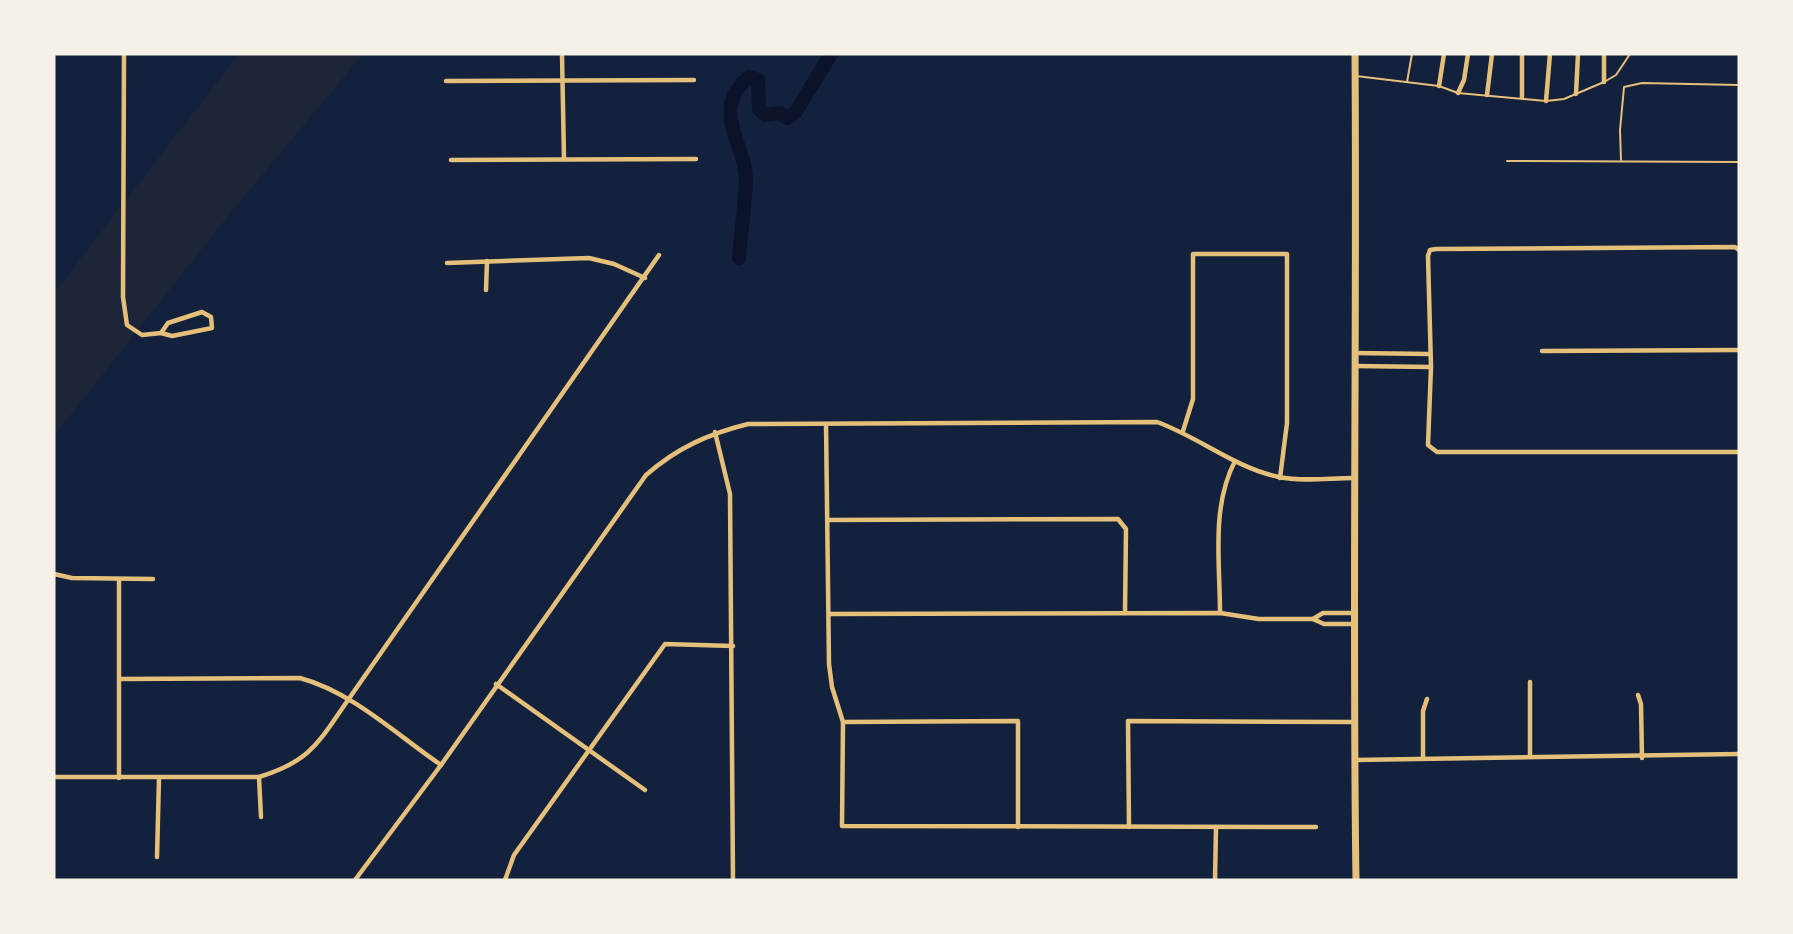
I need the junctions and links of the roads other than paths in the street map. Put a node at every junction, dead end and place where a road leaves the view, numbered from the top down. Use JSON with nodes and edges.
{"nodes":[{"id":1,"x":124,"y":54,"type":"edge"},
{"id":2,"x":562,"y":54,"type":"edge"},
{"id":3,"x":1355,"y":54,"type":"edge"},
{"id":4,"x":1412,"y":54,"type":"edge"},
{"id":5,"x":1444,"y":54,"type":"edge"},
{"id":6,"x":1468,"y":54,"type":"edge"},
{"id":7,"x":1492,"y":54,"type":"edge"},
{"id":8,"x":1522,"y":54,"type":"edge"},
{"id":9,"x":1550,"y":54,"type":"edge"},
{"id":10,"x":1578,"y":54,"type":"edge"},
{"id":11,"x":1604,"y":54,"type":"edge"},
{"id":12,"x":1630,"y":54,"type":"edge"},
{"id":13,"x":1356,"y":76,"type":"junction"},
{"id":14,"x":562,"y":78,"type":"junction"},
{"id":15,"x":694,"y":80,"type":"dead end"},
{"id":16,"x":446,"y":81,"type":"dead end"},
{"id":17,"x":1407,"y":82,"type":"junction"},
{"id":18,"x":1604,"y":82,"type":"junction"},
{"id":19,"x":1739,"y":85,"type":"edge"},
{"id":20,"x":1439,"y":87,"type":"junction"},
{"id":21,"x":1458,"y":93,"type":"junction"},
{"id":22,"x":1576,"y":94,"type":"junction"},
{"id":23,"x":1487,"y":95,"type":"junction"},
{"id":24,"x":1522,"y":97,"type":"junction"},
{"id":25,"x":1546,"y":101,"type":"junction"},
{"id":26,"x":564,"y":159,"type":"junction"},
{"id":27,"x":696,"y":159,"type":"dead end"},
{"id":28,"x":451,"y":160,"type":"dead end"},
{"id":29,"x":1507,"y":161,"type":"dead end"},
{"id":30,"x":1621,"y":161,"type":"junction"},
{"id":31,"x":1739,"y":162,"type":"edge"},
{"id":32,"x":1739,"y":249,"type":"edge"},
{"id":33,"x":659,"y":255,"type":"dead end"},
{"id":34,"x":487,"y":261,"type":"junction"},
{"id":35,"x":447,"y":263,"type":"dead end"},
{"id":36,"x":645,"y":278,"type":"junction"},
{"id":37,"x":486,"y":290,"type":"dead end"},
{"id":38,"x":161,"y":333,"type":"junction"},
{"id":39,"x":1739,"y":350,"type":"edge"},
{"id":40,"x":1542,"y":351,"type":"dead end"},
{"id":41,"x":1354,"y":353,"type":"junction"},
{"id":42,"x":1430,"y":354,"type":"junction"},
{"id":43,"x":1354,"y":366,"type":"junction"},
{"id":44,"x":1431,"y":367,"type":"junction"},
{"id":45,"x":826,"y":424,"type":"junction"},
{"id":46,"x":1183,"y":431,"type":"junction"},
{"id":47,"x":715,"y":432,"type":"junction"},
{"id":48,"x":1739,"y":452,"type":"edge"},
{"id":49,"x":1234,"y":461,"type":"junction"},
{"id":50,"x":1280,"y":478,"type":"junction"},
{"id":51,"x":1353,"y":478,"type":"junction"},
{"id":52,"x":828,"y":520,"type":"junction"},
{"id":53,"x":54,"y":574,"type":"edge"},
{"id":54,"x":153,"y":579,"type":"dead end"},
{"id":55,"x":119,"y":580,"type":"junction"},
{"id":56,"x":1125,"y":613,"type":"junction"},
{"id":57,"x":1220,"y":613,"type":"junction"},
{"id":58,"x":1356,"y":613,"type":"junction"},
{"id":59,"x":830,"y":614,"type":"junction"},
{"id":60,"x":1313,"y":619,"type":"junction"},
{"id":61,"x":1356,"y":624,"type":"junction"},
{"id":62,"x":733,"y":646,"type":"junction"},
{"id":63,"x":120,"y":679,"type":"junction"},
{"id":64,"x":1530,"y":682,"type":"dead end"},
{"id":65,"x":496,"y":684,"type":"junction"},
{"id":66,"x":1638,"y":695,"type":"dead end"},
{"id":67,"x":1427,"y":699,"type":"dead end"},
{"id":68,"x":348,"y":700,"type":"junction"},
{"id":69,"x":843,"y":722,"type":"junction"},
{"id":70,"x":1354,"y":722,"type":"junction"},
{"id":71,"x":589,"y":752,"type":"junction"},
{"id":72,"x":1739,"y":754,"type":"edge"},
{"id":73,"x":1530,"y":756,"type":"junction"},
{"id":74,"x":1423,"y":758,"type":"junction"},
{"id":75,"x":1642,"y":758,"type":"junction"},
{"id":76,"x":1355,"y":760,"type":"junction"},
{"id":77,"x":441,"y":765,"type":"junction"},
{"id":78,"x":54,"y":777,"type":"edge"},
{"id":79,"x":259,"y":777,"type":"junction"},
{"id":80,"x":119,"y":778,"type":"junction"},
{"id":81,"x":159,"y":778,"type":"junction"},
{"id":82,"x":645,"y":790,"type":"dead end"},
{"id":83,"x":261,"y":817,"type":"dead end"},
{"id":84,"x":1018,"y":827,"type":"junction"},
{"id":85,"x":1129,"y":827,"type":"junction"},
{"id":86,"x":1216,"y":827,"type":"junction"},
{"id":87,"x":1316,"y":828,"type":"dead end"},
{"id":88,"x":157,"y":857,"type":"dead end"},
{"id":89,"x":355,"y":880,"type":"edge"},
{"id":90,"x":505,"y":880,"type":"edge"},
{"id":91,"x":733,"y":880,"type":"edge"},
{"id":92,"x":1215,"y":880,"type":"edge"},
{"id":93,"x":1356,"y":880,"type":"edge"}],
"edges":[{"from":1,"to":38,"type":"street"},
{"from":2,"to":14,"type":"street"},
{"from":3,"to":13,"type":"main road"},
{"from":4,"to":17,"type":"lane"},
{"from":5,"to":20,"type":"street"},
{"from":6,"to":21,"type":"street"},
{"from":7,"to":23,"type":"street"},
{"from":8,"to":24,"type":"street"},
{"from":9,"to":25,"type":"street"},
{"from":10,"to":22,"type":"street"},
{"from":11,"to":18,"type":"street"},
{"from":12,"to":18,"type":"lane"},
{"from":13,"to":17,"type":"lane"},
{"from":13,"to":41,"type":"main road"},
{"from":14,"to":15,"type":"street"},
{"from":14,"to":16,"type":"street"},
{"from":14,"to":26,"type":"street"},
{"from":17,"to":20,"type":"lane"},
{"from":18,"to":22,"type":"lane"},
{"from":19,"to":30,"type":"lane"},
{"from":20,"to":21,"type":"lane"},
{"from":21,"to":23,"type":"lane"},
{"from":22,"to":25,"type":"lane"},
{"from":23,"to":24,"type":"lane"},
{"from":24,"to":25,"type":"lane"},
{"from":26,"to":27,"type":"street"},
{"from":26,"to":28,"type":"street"},
{"from":29,"to":30,"type":"lane"},
{"from":30,"to":31,"type":"lane"},
{"from":32,"to":42,"type":"street"},
{"from":33,"to":36,"type":"street"},
{"from":34,"to":35,"type":"street"},
{"from":34,"to":36,"type":"street"},
{"from":34,"to":37,"type":"street"},
{"from":36,"to":68,"type":"street"},
{"from":38,"to":38,"type":"street"},
{"from":39,"to":40,"type":"street"},
{"from":41,"to":42,"type":"street"},
{"from":41,"to":43,"type":"main road"},
{"from":42,"to":44,"type":"street"},
{"from":43,"to":44,"type":"street"},
{"from":43,"to":51,"type":"main road"},
{"from":44,"to":48,"type":"street"},
{"from":45,"to":46,"type":"street"},
{"from":45,"to":47,"type":"street"},
{"from":45,"to":52,"type":"street"},
{"from":46,"to":49,"type":"street"},
{"from":46,"to":50,"type":"street"},
{"from":47,"to":62,"type":"street"},
{"from":47,"to":65,"type":"street"},
{"from":49,"to":50,"type":"street"},
{"from":49,"to":57,"type":"street"},
{"from":50,"to":51,"type":"street"},
{"from":51,"to":58,"type":"main road"},
{"from":52,"to":56,"type":"street"},
{"from":52,"to":59,"type":"street"},
{"from":53,"to":55,"type":"street"},
{"from":54,"to":55,"type":"street"},
{"from":55,"to":63,"type":"street"},
{"from":56,"to":57,"type":"street"},
{"from":56,"to":59,"type":"street"},
{"from":57,"to":60,"type":"street"},
{"from":58,"to":60,"type":"street"},
{"from":58,"to":61,"type":"main road"},
{"from":59,"to":69,"type":"street"},
{"from":60,"to":61,"type":"street"},
{"from":61,"to":70,"type":"main road"},
{"from":62,"to":71,"type":"street"},
{"from":62,"to":91,"type":"street"},
{"from":63,"to":68,"type":"street"},
{"from":63,"to":80,"type":"street"},
{"from":64,"to":73,"type":"street"},
{"from":65,"to":71,"type":"street"},
{"from":65,"to":77,"type":"street"},
{"from":66,"to":75,"type":"street"},
{"from":67,"to":74,"type":"street"},
{"from":68,"to":77,"type":"street"},
{"from":68,"to":79,"type":"street"},
{"from":69,"to":84,"type":"street"},
{"from":69,"to":84,"type":"street"},
{"from":70,"to":76,"type":"main road"},
{"from":70,"to":85,"type":"street"},
{"from":71,"to":82,"type":"street"},
{"from":71,"to":90,"type":"street"},
{"from":72,"to":75,"type":"street"},
{"from":73,"to":74,"type":"street"},
{"from":73,"to":75,"type":"street"},
{"from":74,"to":76,"type":"street"},
{"from":76,"to":93,"type":"main road"},
{"from":77,"to":89,"type":"street"},
{"from":78,"to":80,"type":"street"},
{"from":79,"to":81,"type":"street"},
{"from":79,"to":83,"type":"street"},
{"from":80,"to":81,"type":"street"},
{"from":81,"to":88,"type":"street"},
{"from":84,"to":85,"type":"street"},
{"from":85,"to":86,"type":"street"},
{"from":86,"to":87,"type":"street"},
{"from":86,"to":92,"type":"street"}]}
